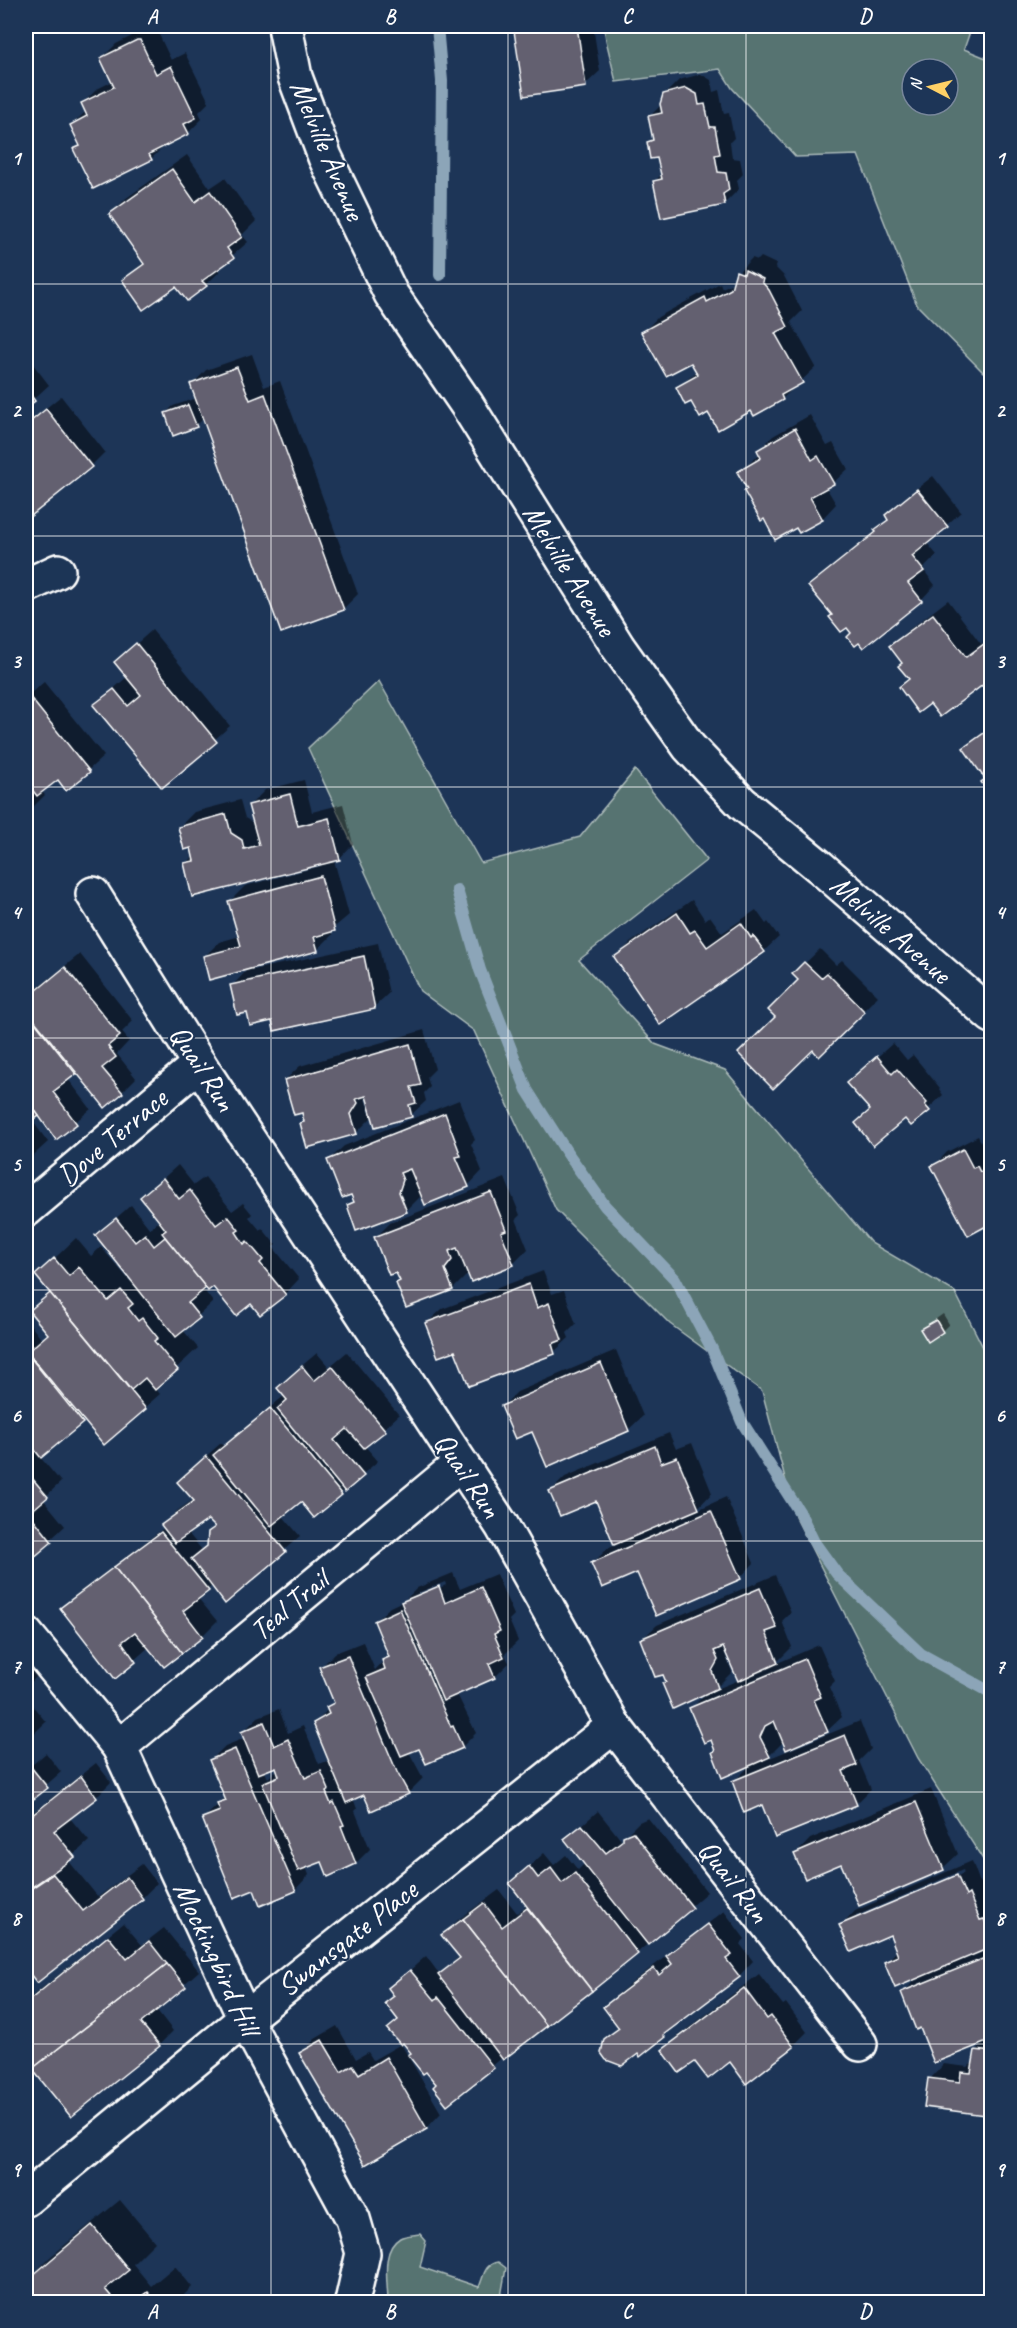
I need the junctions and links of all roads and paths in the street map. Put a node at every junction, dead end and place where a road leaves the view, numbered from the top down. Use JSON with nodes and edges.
{"nodes":[{"id":1,"x":285,"y":26,"type":"edge"},
{"id":2,"x":58,"y":571,"type":"dead end"},
{"id":3,"x":26,"y":586,"type":"edge"},
{"id":4,"x":93,"y":894,"type":"dead end"},
{"id":5,"x":992,"y":1016,"type":"edge"},
{"id":6,"x":199,"y":1064,"type":"junction"},
{"id":7,"x":26,"y":1210,"type":"edge"},
{"id":8,"x":460,"y":1464,"type":"junction"},
{"id":9,"x":26,"y":1634,"type":"edge"},
{"id":10,"x":614,"y":1726,"type":"junction"},
{"id":11,"x":119,"y":1747,"type":"junction"},
{"id":12,"x":244,"y":2019,"type":"junction"},
{"id":13,"x":860,"y":2044,"type":"dead end"},
{"id":14,"x":26,"y":2199,"type":"edge"},
{"id":15,"x":352,"y":2302,"type":"edge"}],
"edges":[{"from":1,"to":5,"type":"street","name":"Melville Avenue"},
{"from":2,"to":3,"type":"street"},
{"from":4,"to":6,"type":"street","name":"Quail Run"},
{"from":6,"to":7,"type":"street","name":"Dove Terrace"},
{"from":6,"to":8,"type":"street","name":"Quail Run"},
{"from":8,"to":10,"type":"street","name":"Quail Run"},
{"from":8,"to":11,"type":"street","name":"Teal Trail"},
{"from":9,"to":11,"type":"street","name":"Mockingbird Hill"},
{"from":10,"to":12,"type":"street","name":"Swansgate Place"},
{"from":10,"to":13,"type":"street","name":"Quail Run"},
{"from":11,"to":12,"type":"street","name":"Mockingbird Hill"},
{"from":12,"to":14,"type":"street","name":"Swansgate Place"},
{"from":12,"to":15,"type":"street","name":"Mockingbird Hill"}]}
